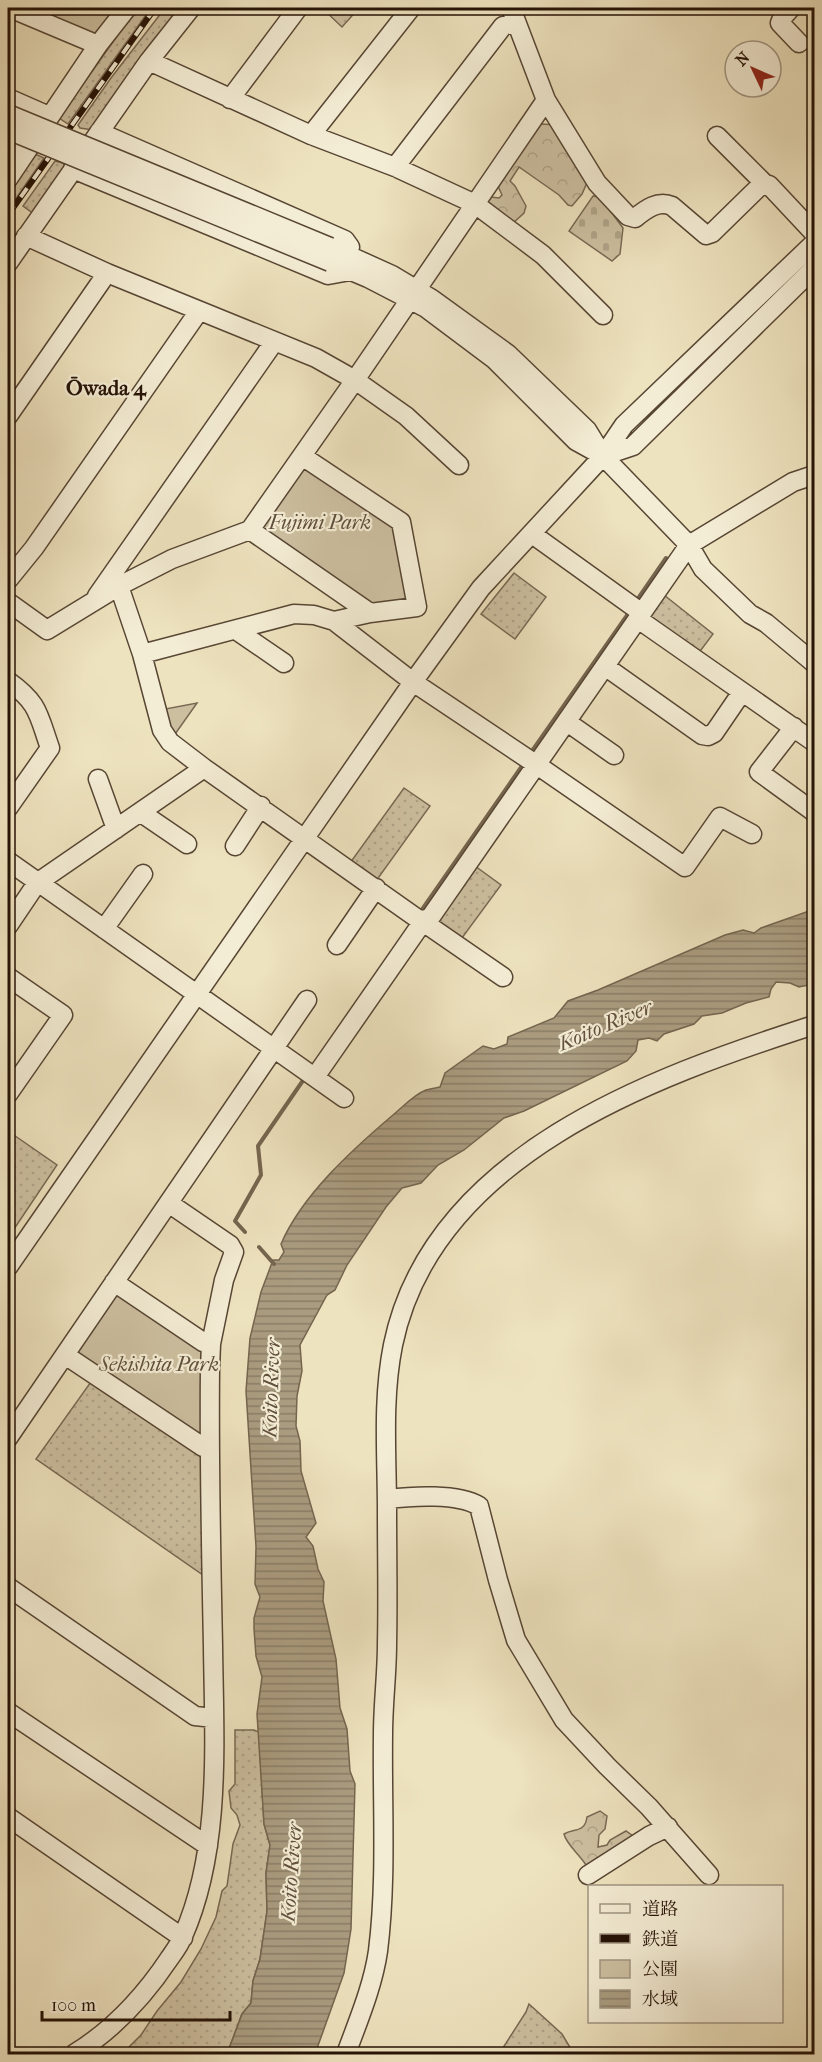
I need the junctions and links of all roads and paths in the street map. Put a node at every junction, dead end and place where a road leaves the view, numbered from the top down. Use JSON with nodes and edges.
{"nodes":[{"id":1,"x":10,"y":8,"type":"edge"},
{"id":2,"x":127,"y":8,"type":"edge"},
{"id":3,"x":191,"y":8,"type":"edge"},
{"id":4,"x":298,"y":8,"type":"edge"},
{"id":5,"x":411,"y":8,"type":"edge"},
{"id":6,"x":791,"y":8,"type":"edge"},
{"id":7,"x":514,"y":15,"type":"edge"},
{"id":8,"x":799,"y":43,"type":"dead end"},
{"id":9,"x":98,"y":45,"type":"junction"},
{"id":10,"x":149,"y":61,"type":"junction"},
{"id":11,"x":8,"y":98,"type":"edge"},
{"id":12,"x":230,"y":99,"type":"junction"},
{"id":13,"x":546,"y":100,"type":"junction"},
{"id":14,"x":8,"y":114,"type":"edge"},
{"id":15,"x":49,"y":116,"type":"junction"},
{"id":16,"x":8,"y":130,"type":"edge"},
{"id":17,"x":99,"y":132,"type":"junction"},
{"id":18,"x":311,"y":135,"type":"junction"},
{"id":19,"x":717,"y":136,"type":"dead end"},
{"id":20,"x":8,"y":145,"type":"edge"},
{"id":21,"x":27,"y":152,"type":"junction"},
{"id":22,"x":394,"y":167,"type":"junction"},
{"id":23,"x":73,"y":169,"type":"junction"},
{"id":24,"x":8,"y":179,"type":"edge"},
{"id":25,"x":765,"y":184,"type":"junction"},
{"id":26,"x":476,"y":204,"type":"junction"},
{"id":27,"x":814,"y":233,"type":"edge"},
{"id":28,"x":26,"y":236,"type":"junction"},
{"id":29,"x":814,"y":243,"type":"edge"},
{"id":30,"x":330,"y":254,"type":"junction"},
{"id":31,"x":8,"y":263,"type":"edge"},
{"id":32,"x":354,"y":265,"type":"junction"},
{"id":33,"x":814,"y":268,"type":"edge"},
{"id":34,"x":107,"y":273,"type":"junction"},
{"id":35,"x":414,"y":295,"type":"junction"},
{"id":36,"x":199,"y":311,"type":"junction"},
{"id":37,"x":603,"y":315,"type":"dead end"},
{"id":38,"x":274,"y":342,"type":"junction"},
{"id":39,"x":355,"y":380,"type":"junction"},
{"id":40,"x":8,"y":416,"type":"edge"},
{"id":41,"x":302,"y":456,"type":"junction"},
{"id":42,"x":603,"y":456,"type":"junction"},
{"id":43,"x":459,"y":465,"type":"dead end"},
{"id":44,"x":814,"y":475,"type":"edge"},
{"id":45,"x":250,"y":530,"type":"junction"},
{"id":46,"x":532,"y":534,"type":"junction"},
{"id":47,"x":689,"y":545,"type":"junction"},
{"id":48,"x":8,"y":580,"type":"edge"},
{"id":49,"x":119,"y":586,"type":"junction"},
{"id":50,"x":94,"y":600,"type":"junction"},
{"id":51,"x":8,"y":602,"type":"edge"},
{"id":52,"x":370,"y":613,"type":"junction"},
{"id":53,"x":640,"y":616,"type":"junction"},
{"id":54,"x":334,"y":621,"type":"junction"},
{"id":55,"x":236,"y":630,"type":"junction"},
{"id":56,"x":142,"y":654,"type":"junction"},
{"id":57,"x":284,"y":663,"type":"dead end"},
{"id":58,"x":814,"y":663,"type":"edge"},
{"id":59,"x":606,"y":667,"type":"junction"},
{"id":60,"x":8,"y":681,"type":"edge"},
{"id":61,"x":413,"y":682,"type":"junction"},
{"id":62,"x":742,"y":692,"type":"junction"},
{"id":63,"x":567,"y":722,"type":"junction"},
{"id":64,"x":794,"y":727,"type":"junction"},
{"id":65,"x":814,"y":742,"type":"edge"},
{"id":66,"x":614,"y":754,"type":"dead end"},
{"id":67,"x":537,"y":765,"type":"junction"},
{"id":68,"x":204,"y":768,"type":"junction"},
{"id":69,"x":98,"y":779,"type":"dead end"},
{"id":70,"x":261,"y":806,"type":"junction"},
{"id":71,"x":8,"y":808,"type":"edge"},
{"id":72,"x":140,"y":812,"type":"junction"},
{"id":73,"x":814,"y":812,"type":"edge"},
{"id":74,"x":116,"y":829,"type":"junction"},
{"id":75,"x":752,"y":834,"type":"dead end"},
{"id":76,"x":306,"y":838,"type":"junction"},
{"id":77,"x":187,"y":844,"type":"dead end"},
{"id":78,"x":235,"y":846,"type":"dead end"},
{"id":79,"x":8,"y":861,"type":"edge"},
{"id":80,"x":143,"y":874,"type":"dead end"},
{"id":81,"x":37,"y":883,"type":"junction"},
{"id":82,"x":376,"y":888,"type":"junction"},
{"id":83,"x":424,"y":920,"type":"junction"},
{"id":84,"x":8,"y":926,"type":"edge"},
{"id":85,"x":104,"y":929,"type":"junction"},
{"id":86,"x":337,"y":945,"type":"dead end"},
{"id":87,"x":8,"y":977,"type":"edge"},
{"id":88,"x":503,"y":977,"type":"dead end"},
{"id":89,"x":197,"y":994,"type":"junction"},
{"id":90,"x":307,"y":1000,"type":"dead end"},
{"id":91,"x":814,"y":1025,"type":"edge"},
{"id":92,"x":275,"y":1048,"type":"junction"},
{"id":93,"x":315,"y":1077,"type":"junction"},
{"id":94,"x":8,"y":1094,"type":"edge"},
{"id":95,"x":344,"y":1098,"type":"dead end"},
{"id":96,"x":170,"y":1204,"type":"junction"},
{"id":97,"x":8,"y":1267,"type":"edge"},
{"id":98,"x":114,"y":1282,"type":"junction"},
{"id":99,"x":211,"y":1344,"type":"junction"},
{"id":100,"x":65,"y":1355,"type":"junction"},
{"id":101,"x":8,"y":1438,"type":"edge"},
{"id":102,"x":209,"y":1449,"type":"junction"},
{"id":103,"x":387,"y":1499,"type":"junction"},
{"id":104,"x":8,"y":1587,"type":"edge"},
{"id":105,"x":8,"y":1712,"type":"edge"},
{"id":106,"x":214,"y":1718,"type":"junction"},
{"id":107,"x":8,"y":1817,"type":"edge"},
{"id":108,"x":668,"y":1827,"type":"junction"},
{"id":109,"x":208,"y":1846,"type":"junction"},
{"id":110,"x":588,"y":1875,"type":"dead end"},
{"id":111,"x":709,"y":1875,"type":"dead end"},
{"id":112,"x":183,"y":1938,"type":"junction"},
{"id":113,"x":74,"y":2055,"type":"edge"},
{"id":114,"x":346,"y":2055,"type":"edge"}],
"edges":[{"from":1,"to":9,"type":"street"},
{"from":2,"to":9,"type":"street"},
{"from":3,"to":10,"type":"street"},
{"from":4,"to":12,"type":"street"},
{"from":5,"to":18,"type":"street"},
{"from":6,"to":8,"type":"street"},
{"from":7,"to":13,"type":"street"},
{"from":7,"to":22,"type":"street"},
{"from":9,"to":15,"type":"street"},
{"from":10,"to":12,"type":"street"},
{"from":10,"to":17,"type":"street"},
{"from":11,"to":15,"type":"street"},
{"from":12,"to":18,"type":"street"},
{"from":13,"to":25,"type":"street"},
{"from":13,"to":26,"type":"street"},
{"from":14,"to":30,"type":"street","bridge":true},
{"from":15,"to":21,"type":"street"},
{"from":16,"to":30,"type":"street","bridge":true},
{"from":17,"to":23,"type":"street"},
{"from":17,"to":32,"type":"street"},
{"from":18,"to":22,"type":"street"},
{"from":19,"to":25,"type":"street"},
{"from":20,"to":21,"type":"street"},
{"from":21,"to":24,"type":"street"},
{"from":22,"to":26,"type":"street"},
{"from":23,"to":28,"type":"street"},
{"from":23,"to":32,"type":"street"},
{"from":25,"to":27,"type":"street"},
{"from":26,"to":35,"type":"street"},
{"from":26,"to":37,"type":"street"},
{"from":28,"to":31,"type":"street"},
{"from":28,"to":34,"type":"street"},
{"from":29,"to":42,"type":"street"},
{"from":30,"to":32,"type":"street"},
{"from":32,"to":35,"type":"street"},
{"from":33,"to":42,"type":"street"},
{"from":34,"to":36,"type":"street"},
{"from":34,"to":40,"type":"street"},
{"from":35,"to":39,"type":"street"},
{"from":35,"to":42,"type":"street"},
{"from":36,"to":38,"type":"street"},
{"from":36,"to":48,"type":"street"},
{"from":38,"to":39,"type":"street"},
{"from":38,"to":50,"type":"street"},
{"from":39,"to":41,"type":"street"},
{"from":39,"to":43,"type":"street"},
{"from":41,"to":45,"type":"street"},
{"from":41,"to":52,"type":"street"},
{"from":42,"to":46,"type":"street"},
{"from":42,"to":47,"type":"street"},
{"from":44,"to":47,"type":"street"},
{"from":45,"to":49,"type":"street"},
{"from":45,"to":52,"type":"street"},
{"from":46,"to":53,"type":"street"},
{"from":46,"to":61,"type":"street"},
{"from":47,"to":53,"type":"street"},
{"from":47,"to":58,"type":"street"},
{"from":49,"to":50,"type":"street"},
{"from":49,"to":56,"type":"street"},
{"from":50,"to":51,"type":"street"},
{"from":52,"to":54,"type":"street"},
{"from":53,"to":59,"type":"street"},
{"from":53,"to":62,"type":"street"},
{"from":54,"to":55,"type":"street"},
{"from":54,"to":61,"type":"street"},
{"from":55,"to":56,"type":"street"},
{"from":55,"to":57,"type":"street"},
{"from":56,"to":68,"type":"street"},
{"from":59,"to":62,"type":"street"},
{"from":59,"to":63,"type":"street"},
{"from":60,"to":71,"type":"street"},
{"from":61,"to":67,"type":"street"},
{"from":61,"to":76,"type":"street"},
{"from":62,"to":64,"type":"street"},
{"from":63,"to":66,"type":"street"},
{"from":63,"to":67,"type":"street"},
{"from":64,"to":65,"type":"street"},
{"from":64,"to":73,"type":"street"},
{"from":67,"to":75,"type":"street"},
{"from":67,"to":83,"type":"street"},
{"from":68,"to":70,"type":"street"},
{"from":68,"to":72,"type":"street"},
{"from":69,"to":74,"type":"street"},
{"from":70,"to":76,"type":"street"},
{"from":70,"to":78,"type":"street"},
{"from":72,"to":74,"type":"street"},
{"from":72,"to":77,"type":"street"},
{"from":74,"to":81,"type":"street"},
{"from":76,"to":82,"type":"street"},
{"from":76,"to":89,"type":"street"},
{"from":79,"to":81,"type":"street"},
{"from":80,"to":85,"type":"street"},
{"from":81,"to":84,"type":"street"},
{"from":81,"to":85,"type":"street"},
{"from":82,"to":83,"type":"street"},
{"from":82,"to":86,"type":"street"},
{"from":83,"to":88,"type":"street"},
{"from":83,"to":93,"type":"street"},
{"from":85,"to":89,"type":"street"},
{"from":87,"to":94,"type":"street"},
{"from":89,"to":92,"type":"street"},
{"from":89,"to":97,"type":"street"},
{"from":90,"to":92,"type":"street"},
{"from":91,"to":103,"type":"street"},
{"from":92,"to":93,"type":"street"},
{"from":92,"to":96,"type":"street"},
{"from":93,"to":95,"type":"street"},
{"from":96,"to":98,"type":"street"},
{"from":96,"to":99,"type":"street"},
{"from":98,"to":99,"type":"street"},
{"from":98,"to":100,"type":"street"},
{"from":99,"to":102,"type":"street"},
{"from":100,"to":101,"type":"street"},
{"from":100,"to":102,"type":"street"},
{"from":102,"to":106,"type":"street"},
{"from":103,"to":108,"type":"street"},
{"from":103,"to":114,"type":"street"},
{"from":104,"to":106,"type":"street"},
{"from":105,"to":109,"type":"street"},
{"from":106,"to":109,"type":"street"},
{"from":107,"to":112,"type":"street"},
{"from":108,"to":110,"type":"street"},
{"from":108,"to":111,"type":"street"},
{"from":109,"to":112,"type":"street"},
{"from":112,"to":113,"type":"street"}]}
